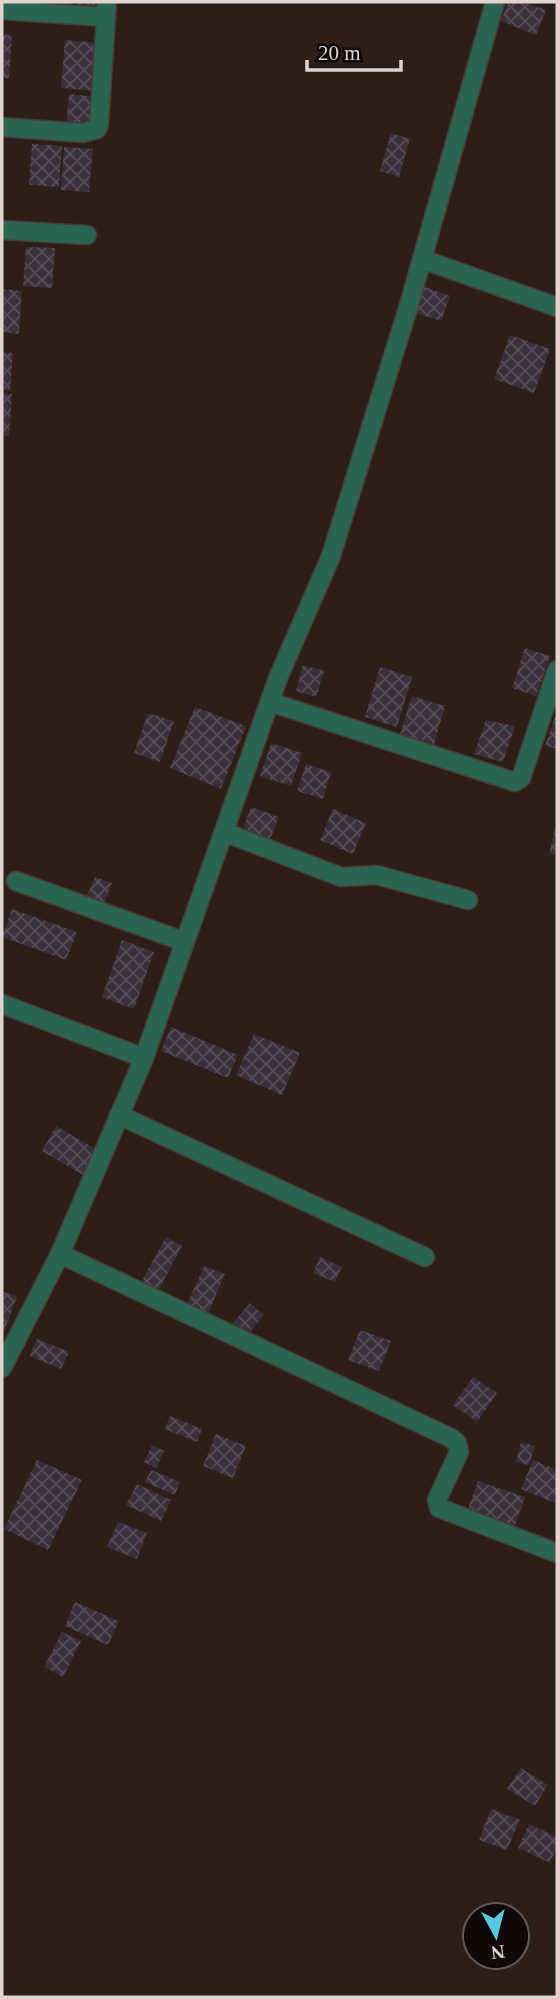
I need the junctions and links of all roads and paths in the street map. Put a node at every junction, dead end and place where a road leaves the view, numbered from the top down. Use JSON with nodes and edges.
{"nodes":[{"id":1,"x":495,"y":2,"type":"edge"},
{"id":2,"x":2,"y":10,"type":"edge"},
{"id":3,"x":106,"y":10,"type":"edge"},
{"id":4,"x":2,"y":127,"type":"edge"},
{"id":5,"x":2,"y":230,"type":"edge"},
{"id":6,"x":87,"y":235,"type":"dead end"},
{"id":7,"x":422,"y":259,"type":"junction"},
{"id":8,"x":557,"y":307,"type":"edge"},
{"id":9,"x":557,"y":670,"type":"edge"},
{"id":10,"x":270,"y":702,"type":"junction"},
{"id":11,"x":224,"y":832,"type":"junction"},
{"id":12,"x":16,"y":881,"type":"dead end"},
{"id":13,"x":468,"y":900,"type":"dead end"},
{"id":14,"x":185,"y":942,"type":"junction"},
{"id":15,"x":2,"y":1004,"type":"edge"},
{"id":16,"x":144,"y":1058,"type":"junction"},
{"id":17,"x":119,"y":1115,"type":"junction"},
{"id":18,"x":60,"y":1254,"type":"junction"},
{"id":19,"x":425,"y":1257,"type":"dead end"},
{"id":20,"x":2,"y":1368,"type":"edge"},
{"id":21,"x":557,"y":1553,"type":"edge"}],
"edges":[{"from":1,"to":7,"type":"street"},
{"from":2,"to":3,"type":"street"},
{"from":3,"to":4,"type":"street"},
{"from":5,"to":6,"type":"street"},
{"from":7,"to":8,"type":"street"},
{"from":7,"to":10,"type":"street"},
{"from":9,"to":10,"type":"street"},
{"from":10,"to":11,"type":"street"},
{"from":11,"to":13,"type":"street"},
{"from":11,"to":14,"type":"street"},
{"from":12,"to":14,"type":"street"},
{"from":14,"to":16,"type":"street"},
{"from":15,"to":16,"type":"street"},
{"from":16,"to":17,"type":"street"},
{"from":17,"to":18,"type":"street"},
{"from":17,"to":19,"type":"street"},
{"from":18,"to":20,"type":"street"},
{"from":18,"to":21,"type":"street"}]}
